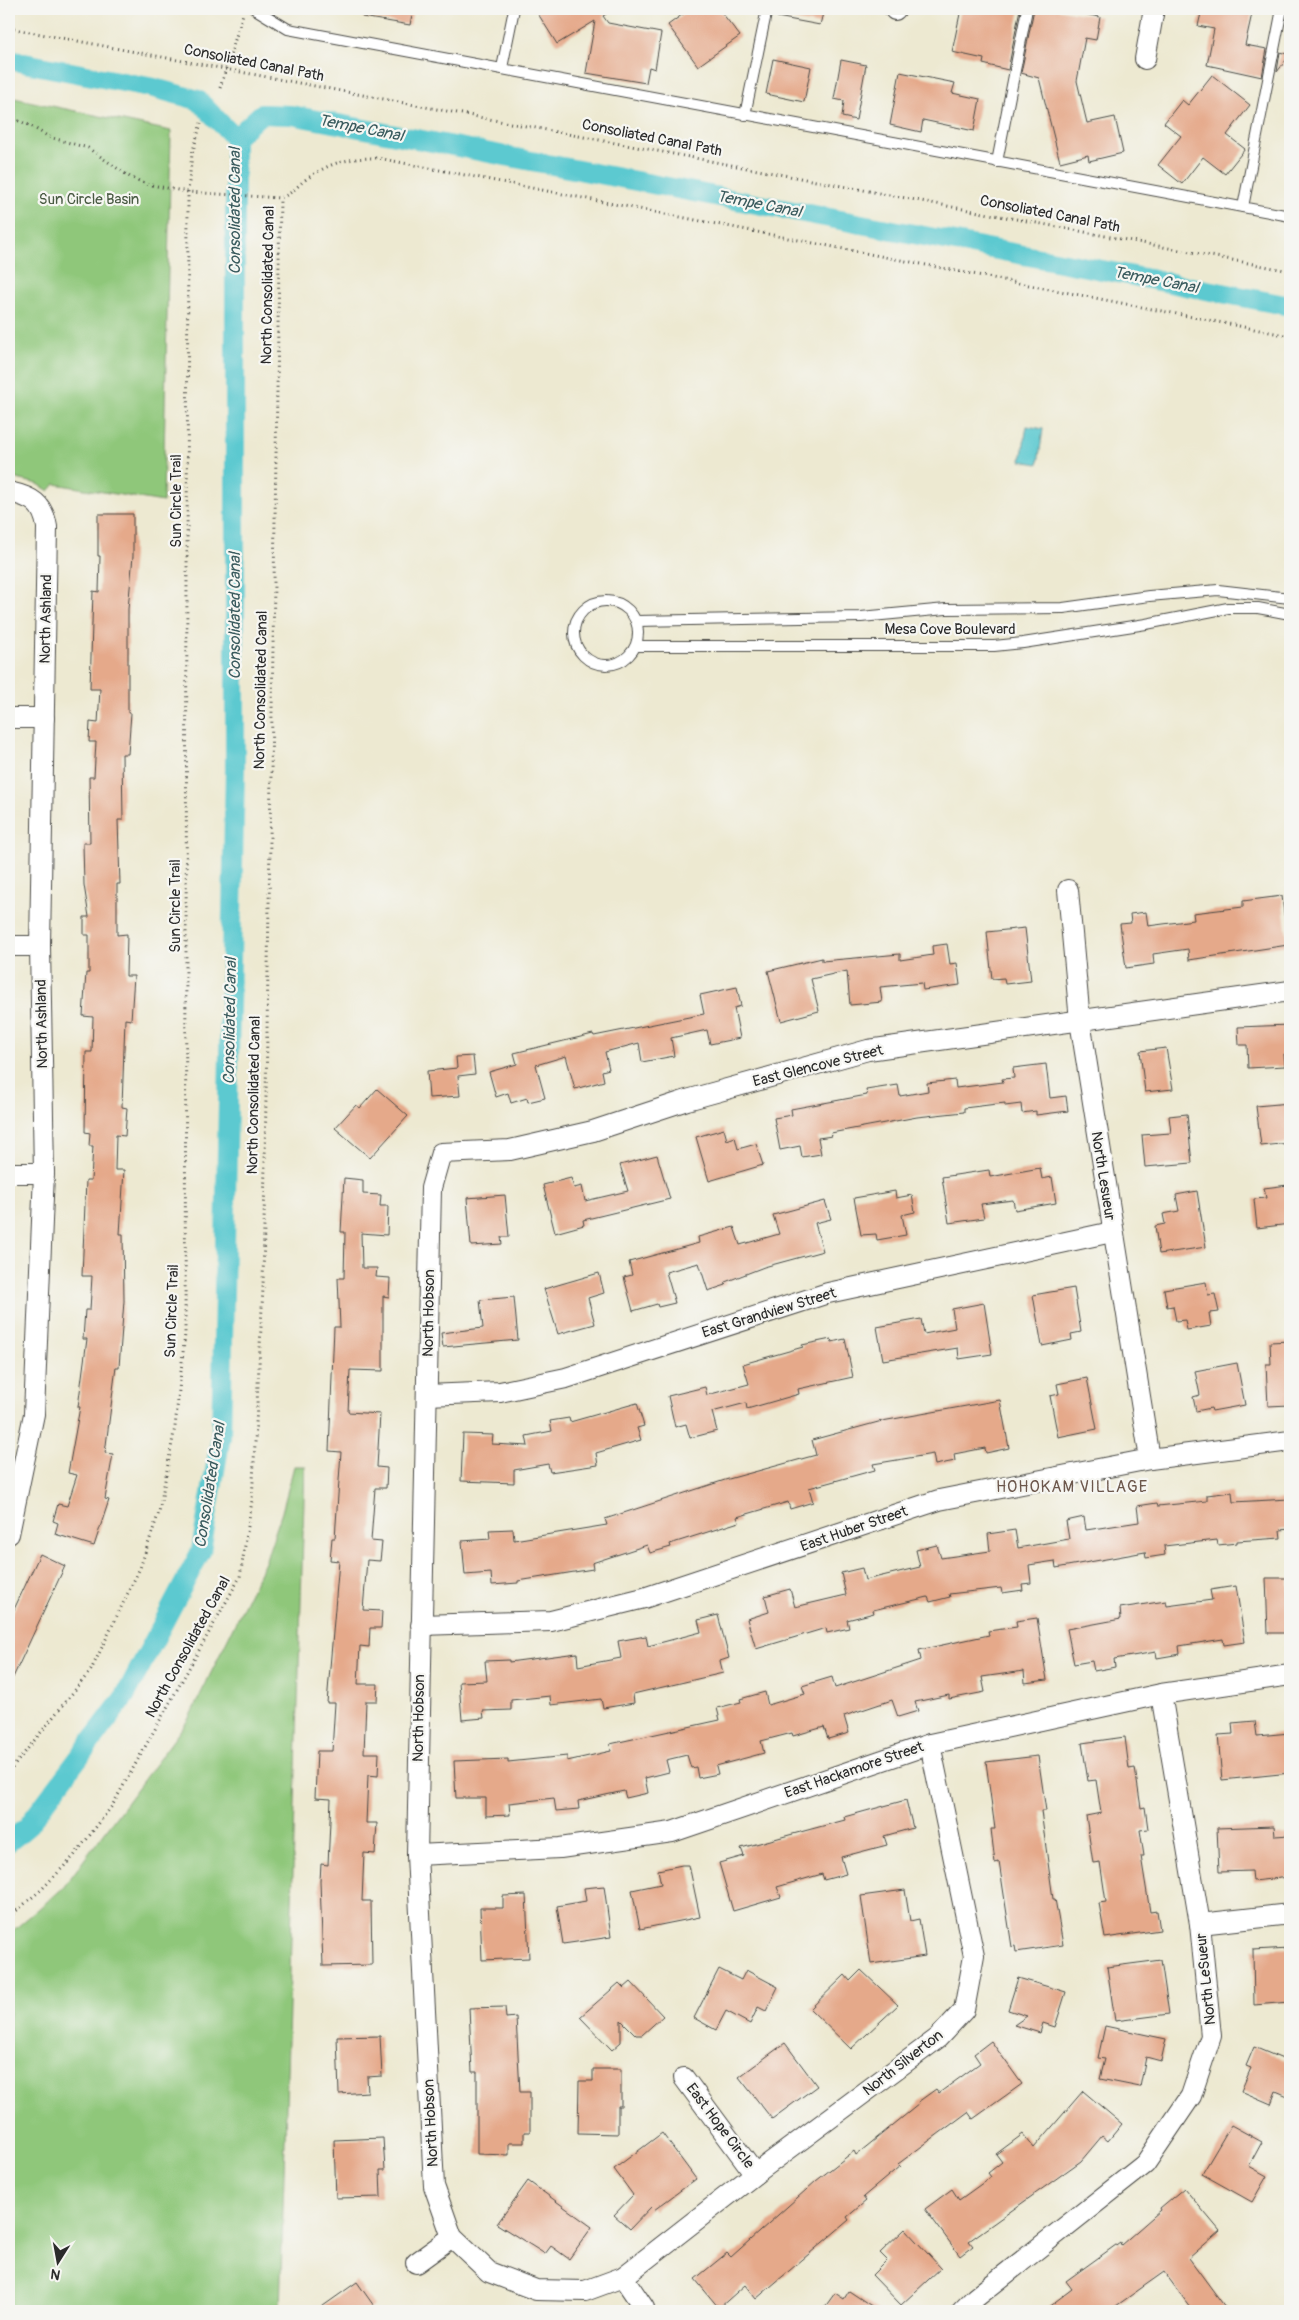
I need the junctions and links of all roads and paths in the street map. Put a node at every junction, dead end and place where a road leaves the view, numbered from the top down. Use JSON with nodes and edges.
{"nodes":[{"id":1,"x":245,"y":9,"type":"edge"},
{"id":2,"x":255,"y":9,"type":"edge"},
{"id":3,"x":514,"y":9,"type":"edge"},
{"id":4,"x":768,"y":9,"type":"edge"},
{"id":5,"x":1027,"y":9,"type":"edge"},
{"id":6,"x":1154,"y":9,"type":"edge"},
{"id":7,"x":1282,"y":9,"type":"edge"},
{"id":8,"x":9,"y":28,"type":"edge"},
{"id":9,"x":1145,"y":58,"type":"dead end"},
{"id":10,"x":502,"y":68,"type":"junction"},
{"id":11,"x":226,"y":69,"type":"junction"},
{"id":12,"x":220,"y":88,"type":"dead end"},
{"id":13,"x":746,"y":115,"type":"junction"},
{"id":14,"x":9,"y":117,"type":"edge"},
{"id":15,"x":201,"y":123,"type":"dead end"},
{"id":16,"x":996,"y":162,"type":"junction"},
{"id":17,"x":188,"y":192,"type":"junction"},
{"id":18,"x":280,"y":198,"type":"junction"},
{"id":19,"x":1243,"y":207,"type":"junction"},
{"id":20,"x":1290,"y":216,"type":"edge"},
{"id":21,"x":1290,"y":271,"type":"edge"},
{"id":22,"x":1290,"y":336,"type":"edge"},
{"id":23,"x":9,"y":492,"type":"edge"},
{"id":24,"x":1290,"y":598,"type":"edge"},
{"id":25,"x":1290,"y":614,"type":"edge"},
{"id":26,"x":636,"y":621,"type":"junction"},
{"id":27,"x":636,"y":646,"type":"junction"},
{"id":28,"x":9,"y":718,"type":"edge"},
{"id":29,"x":44,"y":718,"type":"junction"},
{"id":30,"x":1068,"y":890,"type":"dead end"},
{"id":31,"x":9,"y":946,"type":"edge"},
{"id":32,"x":40,"y":946,"type":"junction"},
{"id":33,"x":1290,"y":990,"type":"edge"},
{"id":34,"x":1080,"y":1021,"type":"junction"},
{"id":35,"x":441,"y":1153,"type":"joint"},
{"id":36,"x":9,"y":1173,"type":"edge"},
{"id":37,"x":44,"y":1173,"type":"junction"},
{"id":38,"x":1112,"y":1232,"type":"junction"},
{"id":39,"x":427,"y":1395,"type":"junction"},
{"id":40,"x":1290,"y":1441,"type":"edge"},
{"id":41,"x":1150,"y":1459,"type":"junction"},
{"id":42,"x":9,"y":1534,"type":"edge"},
{"id":43,"x":421,"y":1625,"type":"junction"},
{"id":44,"x":1290,"y":1675,"type":"edge"},
{"id":45,"x":1161,"y":1694,"type":"junction"},
{"id":46,"x":930,"y":1744,"type":"junction"},
{"id":47,"x":9,"y":1772,"type":"edge"},
{"id":48,"x":417,"y":1856,"type":"junction"},
{"id":49,"x":1290,"y":1914,"type":"edge"},
{"id":50,"x":9,"y":1918,"type":"edge"},
{"id":51,"x":1200,"y":1924,"type":"junction"},
{"id":52,"x":684,"y":2078,"type":"dead end"},
{"id":53,"x":755,"y":2174,"type":"junction"},
{"id":54,"x":452,"y":2237,"type":"junction"},
{"id":55,"x":416,"y":2263,"type":"dead end"},
{"id":56,"x":623,"y":2278,"type":"junction"},
{"id":57,"x":644,"y":2308,"type":"dead end"},
{"id":58,"x":962,"y":2311,"type":"edge"}],
"edges":[{"from":1,"to":11,"type":"path"},
{"from":2,"to":10,"type":"lane"},
{"from":3,"to":10,"type":"lane"},
{"from":4,"to":13,"type":"lane"},
{"from":5,"to":16,"type":"lane"},
{"from":6,"to":9,"type":"street"},
{"from":7,"to":19,"type":"lane"},
{"from":8,"to":11,"type":"path","name":"Consoliated Canal Path"},
{"from":10,"to":13,"type":"lane"},
{"from":11,"to":12,"type":"path"},
{"from":11,"to":21,"type":"path","name":"Consoliated Canal Path"},
{"from":13,"to":16,"type":"lane"},
{"from":14,"to":17,"type":"path"},
{"from":15,"to":17,"type":"path","name":"Sun Circle Trail"},
{"from":16,"to":19,"type":"lane"},
{"from":17,"to":18,"type":"path"},
{"from":17,"to":47,"type":"path","name":"Sun Circle Trail"},
{"from":18,"to":22,"type":"path"},
{"from":18,"to":50,"type":"path","name":"North Consolidated Canal"},
{"from":19,"to":20,"type":"lane"},
{"from":23,"to":29,"type":"street","name":"North Ashland"},
{"from":24,"to":26,"type":"lane","name":"Mesa Cove Boulevard"},
{"from":25,"to":27,"type":"lane","name":"Mesa Cove Boulevard"},
{"from":26,"to":27,"type":"lane"},
{"from":26,"to":27,"type":"lane"},
{"from":28,"to":29,"type":"street"},
{"from":29,"to":32,"type":"street","name":"North Ashland"},
{"from":30,"to":34,"type":"street","name":"North Lesueur"},
{"from":31,"to":32,"type":"street"},
{"from":32,"to":37,"type":"street","name":"North Ashland"},
{"from":33,"to":34,"type":"street","name":"East Glencove Street"},
{"from":34,"to":35,"type":"street","name":"East Glencove Street"},
{"from":34,"to":38,"type":"street","name":"North Lesueur"},
{"from":35,"to":39,"type":"street","name":"North Hobson"},
{"from":36,"to":37,"type":"street"},
{"from":37,"to":42,"type":"street","name":"North Ashland"},
{"from":38,"to":39,"type":"street","name":"East Grandview Street"},
{"from":38,"to":41,"type":"street","name":"North Lesueur"},
{"from":39,"to":43,"type":"street","name":"North Hobson"},
{"from":40,"to":41,"type":"street","name":"East Huber Street"},
{"from":41,"to":43,"type":"street","name":"East Huber Street"},
{"from":43,"to":48,"type":"street","name":"North Hobson"},
{"from":44,"to":45,"type":"street","name":"East Hackamore Street"},
{"from":45,"to":46,"type":"street","name":"East Hackamore Street"},
{"from":45,"to":51,"type":"street","name":"North LeSueur"},
{"from":46,"to":48,"type":"street","name":"East Hackamore Street"},
{"from":46,"to":53,"type":"street","name":"North Silverton"},
{"from":48,"to":54,"type":"street","name":"North Hobson"},
{"from":49,"to":51,"type":"street"},
{"from":51,"to":58,"type":"street","name":"North LeSueur"},
{"from":52,"to":53,"type":"street","name":"East Hope Circle"},
{"from":53,"to":56,"type":"street","name":"North Silverton"},
{"from":54,"to":55,"type":"street"},
{"from":54,"to":56,"type":"street","name":"North Silverton"},
{"from":56,"to":57,"type":"street"}]}
